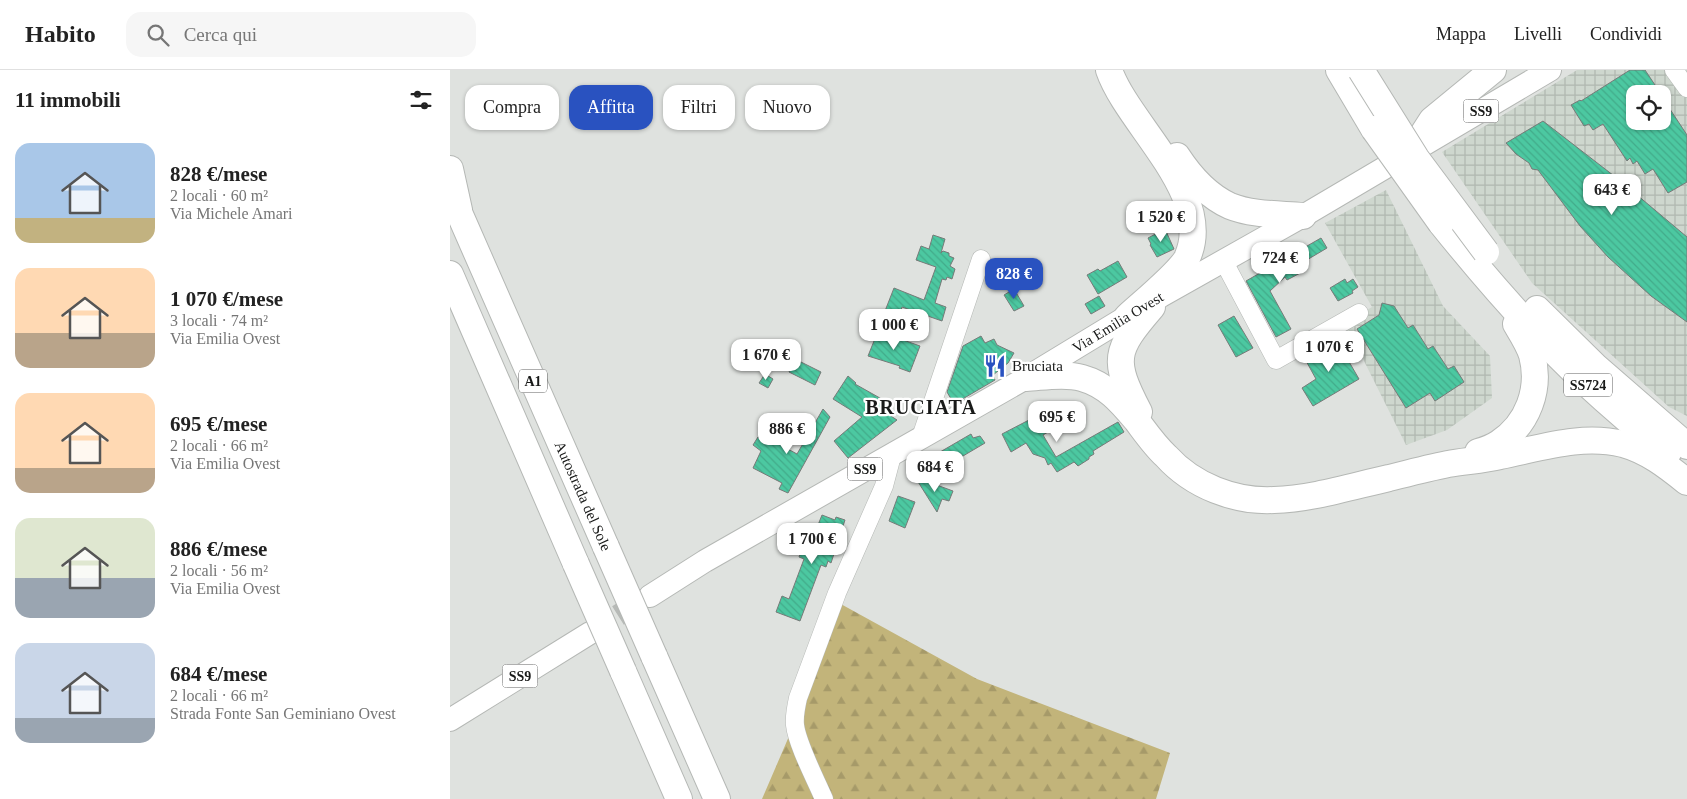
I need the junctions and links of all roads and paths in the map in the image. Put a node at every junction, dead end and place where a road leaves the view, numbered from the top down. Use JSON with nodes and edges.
{"nodes":[{"id":1,"x":1109,"y":70,"type":"edge"},
{"id":2,"x":1123,"y":70,"type":"edge"},
{"id":3,"x":1339,"y":70,"type":"edge"},
{"id":4,"x":1361,"y":70,"type":"edge"},
{"id":5,"x":1493,"y":70,"type":"edge"},
{"id":6,"x":1550,"y":70,"type":"edge"},
{"id":7,"x":1674,"y":70,"type":"edge"},
{"id":8,"x":1687,"y":88,"type":"edge"},
{"id":9,"x":1412,"y":151,"type":"junction"},
{"id":10,"x":450,"y":169,"type":"edge"},
{"id":11,"x":455,"y":204,"type":"edge"},
{"id":12,"x":1303,"y":216,"type":"junction"},
{"id":13,"x":1479,"y":257,"type":"junction"},
{"id":14,"x":981,"y":258,"type":"dead end"},
{"id":15,"x":1223,"y":260,"type":"junction"},
{"id":16,"x":450,"y":274,"type":"edge"},
{"id":17,"x":1496,"y":291,"type":"junction"},
{"id":18,"x":1161,"y":296,"type":"junction"},
{"id":19,"x":1359,"y":313,"type":"dead end"},
{"id":20,"x":1127,"y":317,"type":"junction"},
{"id":21,"x":1595,"y":366,"type":"junction"},
{"id":22,"x":1026,"y":378,"type":"junction"},
{"id":23,"x":1687,"y":429,"type":"edge"},
{"id":24,"x":921,"y":437,"type":"junction"},
{"id":25,"x":1155,"y":444,"type":"junction"},
{"id":26,"x":1687,"y":446,"type":"edge"},
{"id":27,"x":893,"y":452,"type":"junction"},
{"id":28,"x":1448,"y":464,"type":"junction"},
{"id":29,"x":1687,"y":470,"type":"edge"},
{"id":30,"x":1687,"y":482,"type":"edge"},
{"id":31,"x":650,"y":596,"type":"tunnel mouth"},
{"id":32,"x":590,"y":633,"type":"tunnel mouth"},
{"id":33,"x":450,"y":720,"type":"edge"},
{"id":34,"x":679,"y":799,"type":"edge"},
{"id":35,"x":717,"y":799,"type":"edge"},
{"id":36,"x":824,"y":799,"type":"edge"}],
"edges":[{"from":1,"to":20,"type":"highway"},
{"from":2,"to":12,"type":"highway"},
{"from":3,"to":13,"type":"highway","number":"SS724","bridge":true},
{"from":4,"to":13,"type":"highway","number":"SS724","bridge":true},
{"from":5,"to":9,"type":"highway"},
{"from":6,"to":9,"type":"main road","name":"Via Emilia Ovest","number":"SS9"},
{"from":7,"to":8,"type":"street"},
{"from":9,"to":12,"type":"main road","name":"Via Emilia Ovest","number":"SS9"},
{"from":10,"to":11,"type":"highway","name":"Autostrada del Sole"},
{"from":11,"to":35,"type":"highway","name":"Autostrada del Sole","number":"A1","bridge":true},
{"from":12,"to":15,"type":"main road","name":"Via Emilia Ovest","number":"SS9"},
{"from":13,"to":17,"type":"highway","number":"SS724"},
{"from":13,"to":21,"type":"highway","number":"SS724"},
{"from":14,"to":24,"type":"street"},
{"from":15,"to":18,"type":"main road","name":"Via Emilia Ovest","number":"SS9"},
{"from":15,"to":19,"type":"street"},
{"from":16,"to":34,"type":"highway","number":"A1","bridge":true},
{"from":17,"to":28,"type":"highway"},
{"from":17,"to":29,"type":"highway","number":"SS724"},
{"from":18,"to":20,"type":"main road","name":"Via Emilia Ovest","number":"SS9"},
{"from":18,"to":25,"type":"highway"},
{"from":20,"to":22,"type":"main road","name":"Via Emilia Ovest","number":"SS9"},
{"from":21,"to":23,"type":"highway"},
{"from":21,"to":26,"type":"highway","number":"SS724"},
{"from":22,"to":24,"type":"main road","name":"Via Emilia Ovest","number":"SS9"},
{"from":22,"to":25,"type":"highway"},
{"from":24,"to":27,"type":"main road","name":"Via Emilia Ovest","number":"SS9"},
{"from":25,"to":28,"type":"highway"},
{"from":27,"to":31,"type":"main road","name":"Via Emilia Ovest","number":"SS9"},
{"from":27,"to":36,"type":"street"},
{"from":28,"to":30,"type":"highway"},
{"from":32,"to":33,"type":"main road","number":"SS9"}]}
